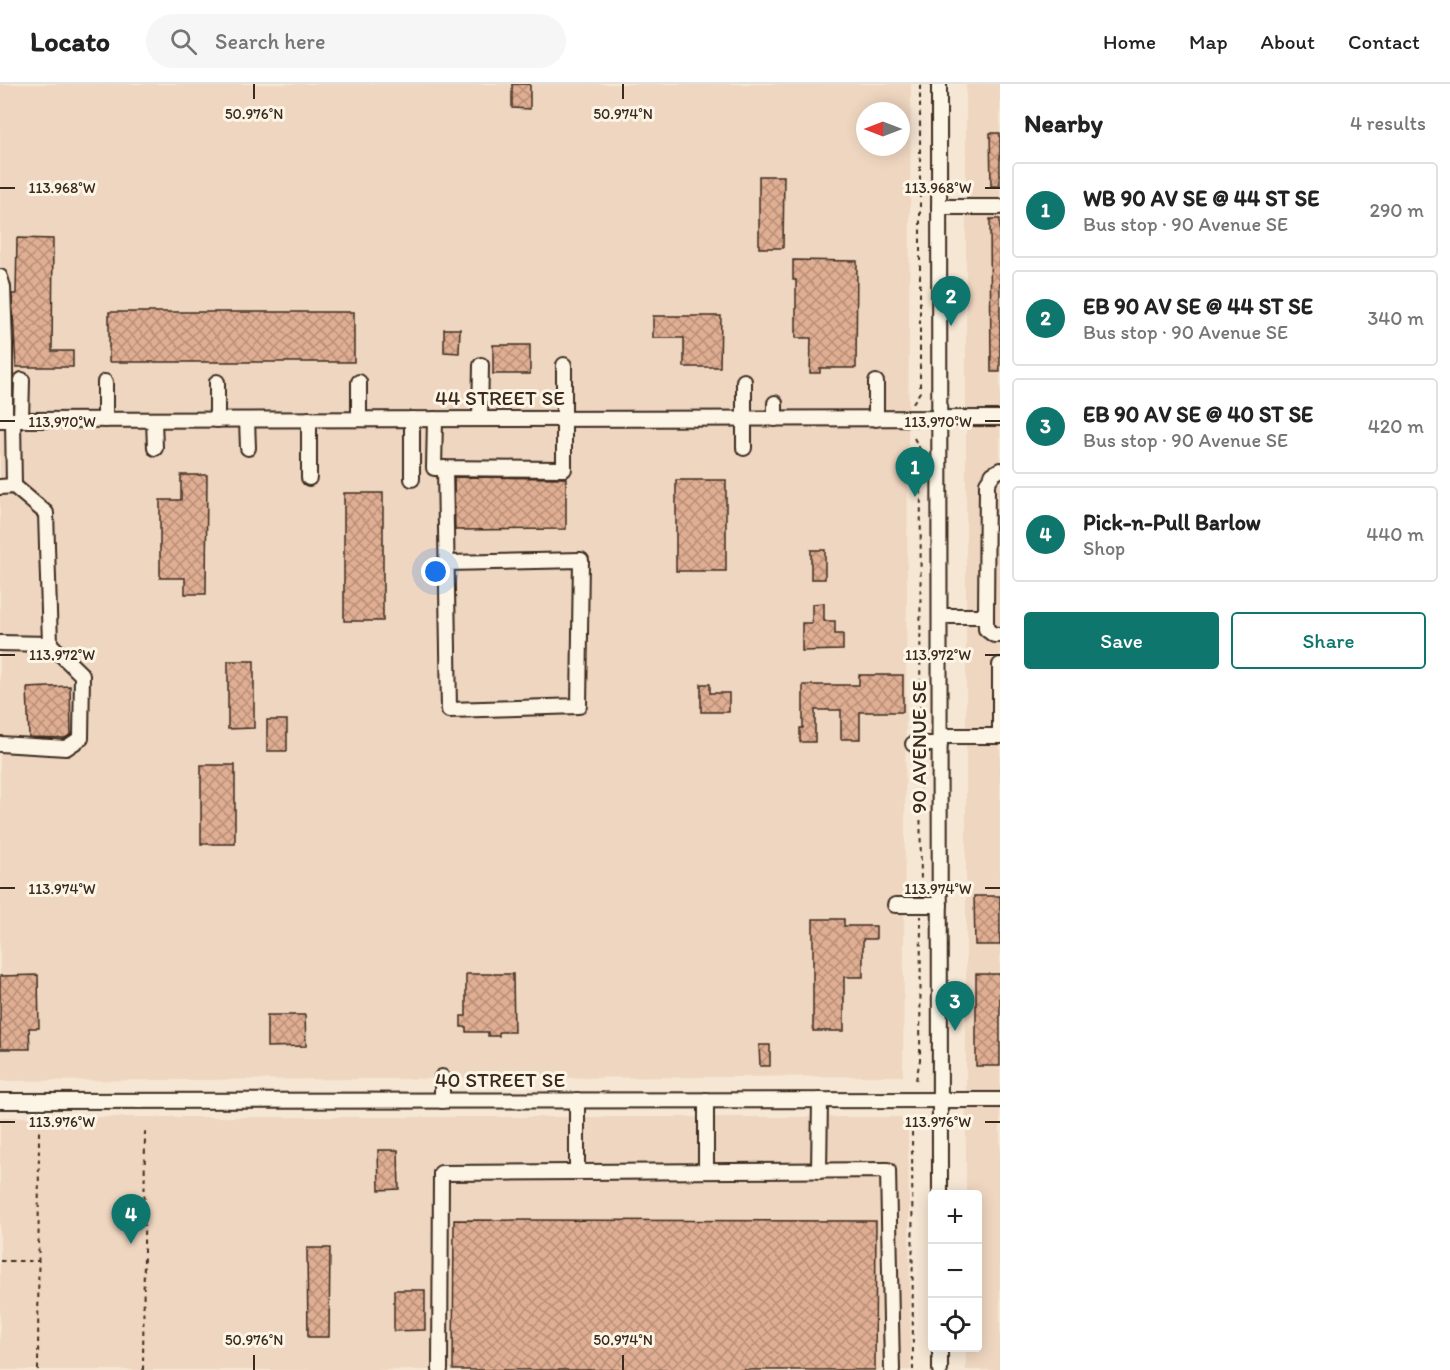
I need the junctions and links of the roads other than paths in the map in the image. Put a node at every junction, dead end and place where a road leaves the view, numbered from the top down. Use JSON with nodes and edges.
{"nodes":[{"id":1,"x":939,"y":84,"type":"edge"},
{"id":2,"x":939,"y":207,"type":"junction"},
{"id":3,"x":1000,"y":207,"type":"edge"},
{"id":4,"x":0,"y":278,"type":"edge"},
{"id":5,"x":480,"y":365,"type":"dead end"},
{"id":6,"x":564,"y":365,"type":"dead end"},
{"id":7,"x":22,"y":380,"type":"dead end"},
{"id":8,"x":744,"y":381,"type":"dead end"},
{"id":9,"x":105,"y":382,"type":"dead end"},
{"id":10,"x":217,"y":382,"type":"dead end"},
{"id":11,"x":359,"y":382,"type":"dead end"},
{"id":12,"x":876,"y":382,"type":"dead end"},
{"id":13,"x":775,"y":403,"type":"dead end"},
{"id":14,"x":1000,"y":418,"type":"edge"},
{"id":15,"x":309,"y":419,"type":"junction"},
{"id":16,"x":359,"y":419,"type":"junction"},
{"id":17,"x":412,"y":419,"type":"junction"},
{"id":18,"x":435,"y":419,"type":"junction"},
{"id":19,"x":480,"y":419,"type":"junction"},
{"id":20,"x":564,"y":419,"type":"junction"},
{"id":21,"x":744,"y":419,"type":"junction"},
{"id":22,"x":775,"y":419,"type":"junction"},
{"id":23,"x":876,"y":419,"type":"junction"},
{"id":24,"x":939,"y":419,"type":"junction"},
{"id":25,"x":10,"y":420,"type":"edge"},
{"id":26,"x":105,"y":420,"type":"junction"},
{"id":27,"x":154,"y":420,"type":"junction"},
{"id":28,"x":217,"y":420,"type":"junction"},
{"id":29,"x":247,"y":420,"type":"junction"},
{"id":30,"x":155,"y":448,"type":"dead end"},
{"id":31,"x":248,"y":448,"type":"dead end"},
{"id":32,"x":744,"y":448,"type":"dead end"},
{"id":33,"x":445,"y":468,"type":"junction"},
{"id":34,"x":1000,"y":470,"type":"edge"},
{"id":35,"x":309,"y":478,"type":"dead end"},
{"id":36,"x":412,"y":479,"type":"dead end"},
{"id":37,"x":15,"y":486,"type":"junction"},
{"id":38,"x":0,"y":487,"type":"edge"},
{"id":39,"x":447,"y":563,"type":"junction"},
{"id":40,"x":940,"y":616,"type":"junction"},
{"id":41,"x":986,"y":616,"type":"junction"},
{"id":42,"x":1000,"y":635,"type":"edge"},
{"id":43,"x":0,"y":643,"type":"edge"},
{"id":44,"x":50,"y":644,"type":"junction"},
{"id":45,"x":1000,"y":665,"type":"edge"},
{"id":46,"x":1000,"y":736,"type":"edge"},
{"id":47,"x":940,"y":740,"type":"junction"},
{"id":48,"x":0,"y":744,"type":"edge"},
{"id":49,"x":917,"y":744,"type":"road end"},
{"id":50,"x":896,"y":905,"type":"dead end"},
{"id":51,"x":940,"y":905,"type":"junction"},
{"id":52,"x":442,"y":1077,"type":"dead end"},
{"id":53,"x":577,"y":1100,"type":"junction"},
{"id":54,"x":706,"y":1100,"type":"junction"},
{"id":55,"x":820,"y":1100,"type":"junction"},
{"id":56,"x":940,"y":1100,"type":"junction"},
{"id":57,"x":1000,"y":1100,"type":"edge"},
{"id":58,"x":0,"y":1101,"type":"edge"},
{"id":59,"x":442,"y":1101,"type":"junction"},
{"id":60,"x":706,"y":1171,"type":"junction"},
{"id":61,"x":819,"y":1171,"type":"junction"},
{"id":62,"x":577,"y":1172,"type":"junction"},
{"id":63,"x":940,"y":1190,"type":"edge"},
{"id":64,"x":940,"y":1352,"type":"edge"},
{"id":65,"x":440,"y":1370,"type":"edge"},
{"id":66,"x":892,"y":1370,"type":"edge"},
{"id":67,"x":940,"y":1370,"type":"edge"}],
"edges":[{"from":1,"to":2,"type":"street","name":"90 AVENUE SE"},
{"from":2,"to":3,"type":"street"},
{"from":2,"to":24,"type":"street","name":"90 AVENUE SE"},
{"from":4,"to":25,"type":"street"},
{"from":5,"to":19,"type":"street"},
{"from":6,"to":20,"type":"street"},
{"from":7,"to":25,"type":"street"},
{"from":8,"to":21,"type":"street"},
{"from":9,"to":26,"type":"street"},
{"from":10,"to":28,"type":"street"},
{"from":11,"to":16,"type":"street"},
{"from":12,"to":23,"type":"street"},
{"from":13,"to":22,"type":"street"},
{"from":14,"to":24,"type":"street","name":"44 STREET SE"},
{"from":15,"to":16,"type":"street","name":"44 STREET SE"},
{"from":15,"to":29,"type":"street","name":"44 STREET SE"},
{"from":15,"to":35,"type":"street"},
{"from":16,"to":17,"type":"street","name":"44 STREET SE"},
{"from":17,"to":18,"type":"street","name":"44 STREET SE"},
{"from":17,"to":36,"type":"street"},
{"from":18,"to":19,"type":"street","name":"44 STREET SE"},
{"from":18,"to":33,"type":"street"},
{"from":19,"to":20,"type":"street","name":"44 STREET SE"},
{"from":20,"to":21,"type":"street","name":"44 STREET SE"},
{"from":20,"to":33,"type":"street"},
{"from":21,"to":22,"type":"street","name":"44 STREET SE"},
{"from":21,"to":32,"type":"street"},
{"from":22,"to":23,"type":"street","name":"44 STREET SE"},
{"from":23,"to":24,"type":"street","name":"44 STREET SE"},
{"from":24,"to":40,"type":"street","name":"90 AVENUE SE"},
{"from":25,"to":26,"type":"street","name":"44 STREET SE"},
{"from":25,"to":37,"type":"street"},
{"from":26,"to":27,"type":"street","name":"44 STREET SE"},
{"from":27,"to":28,"type":"street","name":"44 STREET SE"},
{"from":27,"to":30,"type":"street"},
{"from":28,"to":29,"type":"street","name":"44 STREET SE"},
{"from":29,"to":31,"type":"street"},
{"from":33,"to":39,"type":"street"},
{"from":34,"to":41,"type":"street"},
{"from":37,"to":38,"type":"street"},
{"from":37,"to":44,"type":"street"},
{"from":39,"to":39,"type":"street"},
{"from":40,"to":41,"type":"street"},
{"from":40,"to":47,"type":"street","name":"90 AVENUE SE"},
{"from":41,"to":42,"type":"street"},
{"from":43,"to":44,"type":"street"},
{"from":44,"to":48,"type":"street"},
{"from":45,"to":46,"type":"street"},
{"from":46,"to":47,"type":"street"},
{"from":47,"to":49,"type":"street"},
{"from":47,"to":51,"type":"street","name":"90 AVENUE SE"},
{"from":50,"to":51,"type":"street"},
{"from":51,"to":56,"type":"street","name":"90 AVENUE SE"},
{"from":52,"to":59,"type":"street"},
{"from":53,"to":54,"type":"street","name":"40 STREET SE"},
{"from":53,"to":59,"type":"street","name":"40 STREET SE"},
{"from":53,"to":62,"type":"street"},
{"from":54,"to":55,"type":"street","name":"40 STREET SE"},
{"from":54,"to":60,"type":"street"},
{"from":55,"to":56,"type":"street","name":"40 STREET SE"},
{"from":55,"to":61,"type":"street"},
{"from":56,"to":57,"type":"street","name":"40 STREET SE"},
{"from":56,"to":63,"type":"street","name":"90 AVENUE SE"},
{"from":58,"to":59,"type":"street","name":"40 STREET SE"},
{"from":60,"to":61,"type":"street"},
{"from":60,"to":62,"type":"street"},
{"from":61,"to":66,"type":"street"},
{"from":62,"to":65,"type":"street"},
{"from":64,"to":67,"type":"street"}]}
